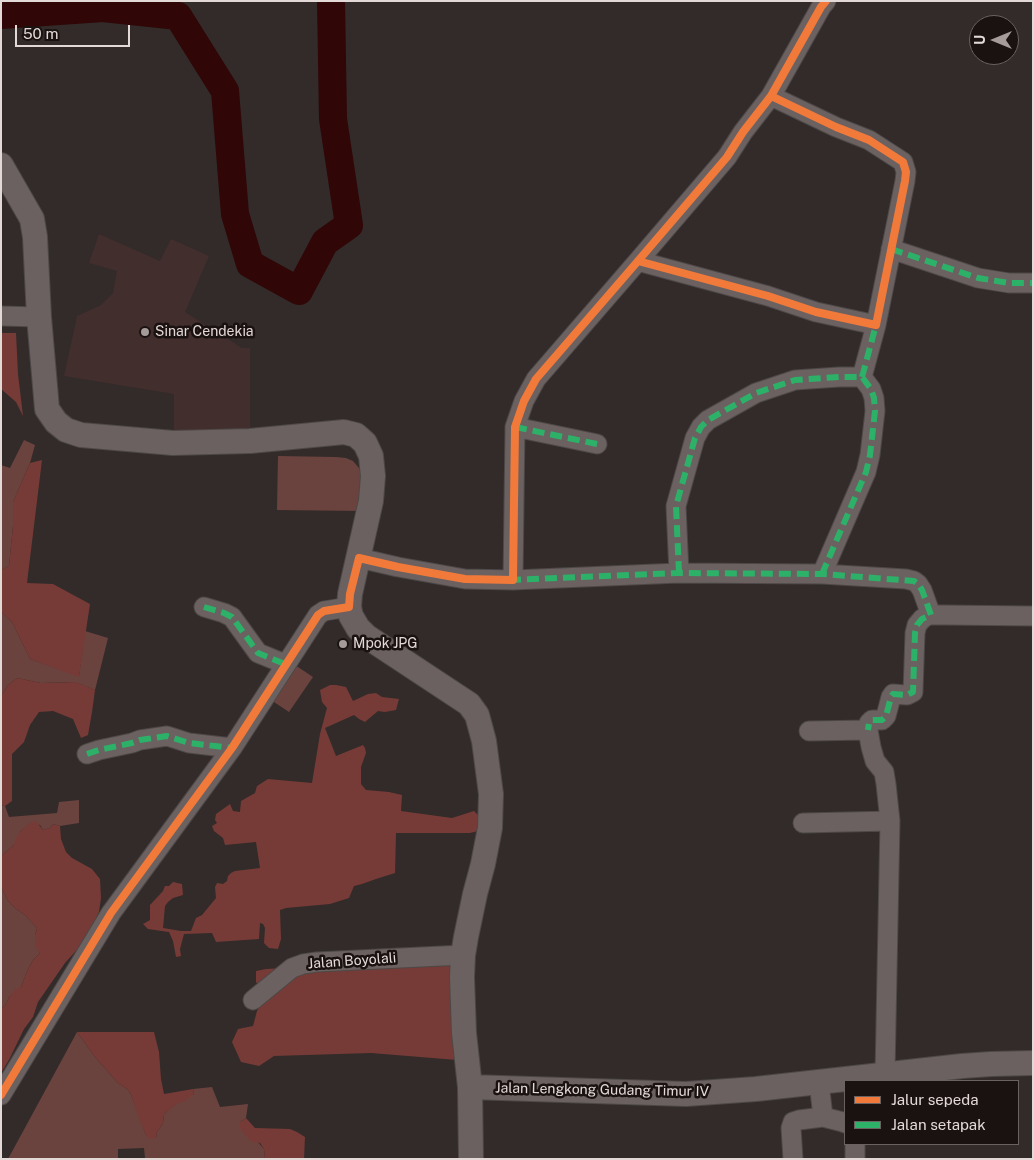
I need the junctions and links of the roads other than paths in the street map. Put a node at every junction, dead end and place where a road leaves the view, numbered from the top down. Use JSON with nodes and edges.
{"nodes":[{"id":1,"x":826,"y":1,"type":"edge"},
{"id":2,"x":771,"y":96,"type":"junction"},
{"id":3,"x":1,"y":165,"type":"edge"},
{"id":4,"x":891,"y":249,"type":"junction"},
{"id":5,"x":638,"y":261,"type":"junction"},
{"id":6,"x":1033,"y":283,"type":"edge"},
{"id":7,"x":1,"y":316,"type":"edge"},
{"id":8,"x":39,"y":317,"type":"junction"},
{"id":9,"x":876,"y":325,"type":"junction"},
{"id":10,"x":862,"y":377,"type":"junction"},
{"id":11,"x":515,"y":427,"type":"junction"},
{"id":12,"x":597,"y":444,"type":"dead end"},
{"id":13,"x":359,"y":558,"type":"junction"},
{"id":14,"x":679,"y":573,"type":"junction"},
{"id":15,"x":822,"y":574,"type":"junction"},
{"id":16,"x":514,"y":580,"type":"junction"},
{"id":17,"x":204,"y":607,"type":"dead end"},
{"id":18,"x":350,"y":607,"type":"junction"},
{"id":19,"x":931,"y":615,"type":"junction"},
{"id":20,"x":1033,"y":616,"type":"edge"},
{"id":21,"x":285,"y":664,"type":"junction"},
{"id":22,"x":868,"y":730,"type":"junction"},
{"id":23,"x":809,"y":731,"type":"dead end"},
{"id":24,"x":232,"y":748,"type":"junction"},
{"id":25,"x":87,"y":754,"type":"dead end"},
{"id":26,"x":890,"y":821,"type":"junction"},
{"id":27,"x":803,"y":822,"type":"dead end"},
{"id":28,"x":463,"y":955,"type":"junction"},
{"id":29,"x":253,"y":1000,"type":"dead end"},
{"id":30,"x":1033,"y":1062,"type":"edge"},
{"id":31,"x":885,"y":1074,"type":"junction"},
{"id":32,"x":819,"y":1082,"type":"junction"},
{"id":33,"x":470,"y":1087,"type":"junction"},
{"id":34,"x":1,"y":1094,"type":"edge"},
{"id":35,"x":823,"y":1117,"type":"junction"},
{"id":36,"x":844,"y":1123,"type":"edge"},
{"id":37,"x":855,"y":1145,"type":"edge"},
{"id":38,"x":471,"y":1159,"type":"edge"},
{"id":39,"x":793,"y":1159,"type":"edge"},
{"id":40,"x":856,"y":1159,"type":"edge"}],
"edges":[{"from":1,"to":2,"type":"street"},
{"from":2,"to":4,"type":"street"},
{"from":2,"to":5,"type":"street"},
{"from":3,"to":8,"type":"street"},
{"from":4,"to":6,"type":"street"},
{"from":4,"to":9,"type":"street"},
{"from":5,"to":9,"type":"street"},
{"from":5,"to":11,"type":"street"},
{"from":7,"to":8,"type":"street"},
{"from":8,"to":13,"type":"street"},
{"from":9,"to":10,"type":"street"},
{"from":10,"to":14,"type":"street"},
{"from":10,"to":15,"type":"street"},
{"from":11,"to":12,"type":"street"},
{"from":11,"to":16,"type":"street"},
{"from":13,"to":16,"type":"street"},
{"from":13,"to":18,"type":"street"},
{"from":14,"to":15,"type":"street"},
{"from":14,"to":16,"type":"street"},
{"from":15,"to":19,"type":"street"},
{"from":17,"to":21,"type":"street"},
{"from":18,"to":21,"type":"street"},
{"from":18,"to":28,"type":"street"},
{"from":19,"to":20,"type":"street"},
{"from":19,"to":22,"type":"street"},
{"from":21,"to":24,"type":"street"},
{"from":22,"to":23,"type":"street"},
{"from":22,"to":26,"type":"street"},
{"from":24,"to":25,"type":"street"},
{"from":24,"to":34,"type":"street"},
{"from":26,"to":27,"type":"street"},
{"from":26,"to":31,"type":"street"},
{"from":28,"to":29,"type":"street","name":"Jalan Boyolali"},
{"from":28,"to":33,"type":"street"},
{"from":30,"to":31,"type":"street","name":"Jalan Lengkong Gudang Timur IV"},
{"from":31,"to":32,"type":"street","name":"Jalan Lengkong Gudang Timur IV"},
{"from":32,"to":33,"type":"street","name":"Jalan Lengkong Gudang Timur IV"},
{"from":32,"to":35,"type":"street"},
{"from":33,"to":38,"type":"street"},
{"from":35,"to":36,"type":"street"},
{"from":35,"to":39,"type":"street"},
{"from":37,"to":40,"type":"street"}]}
